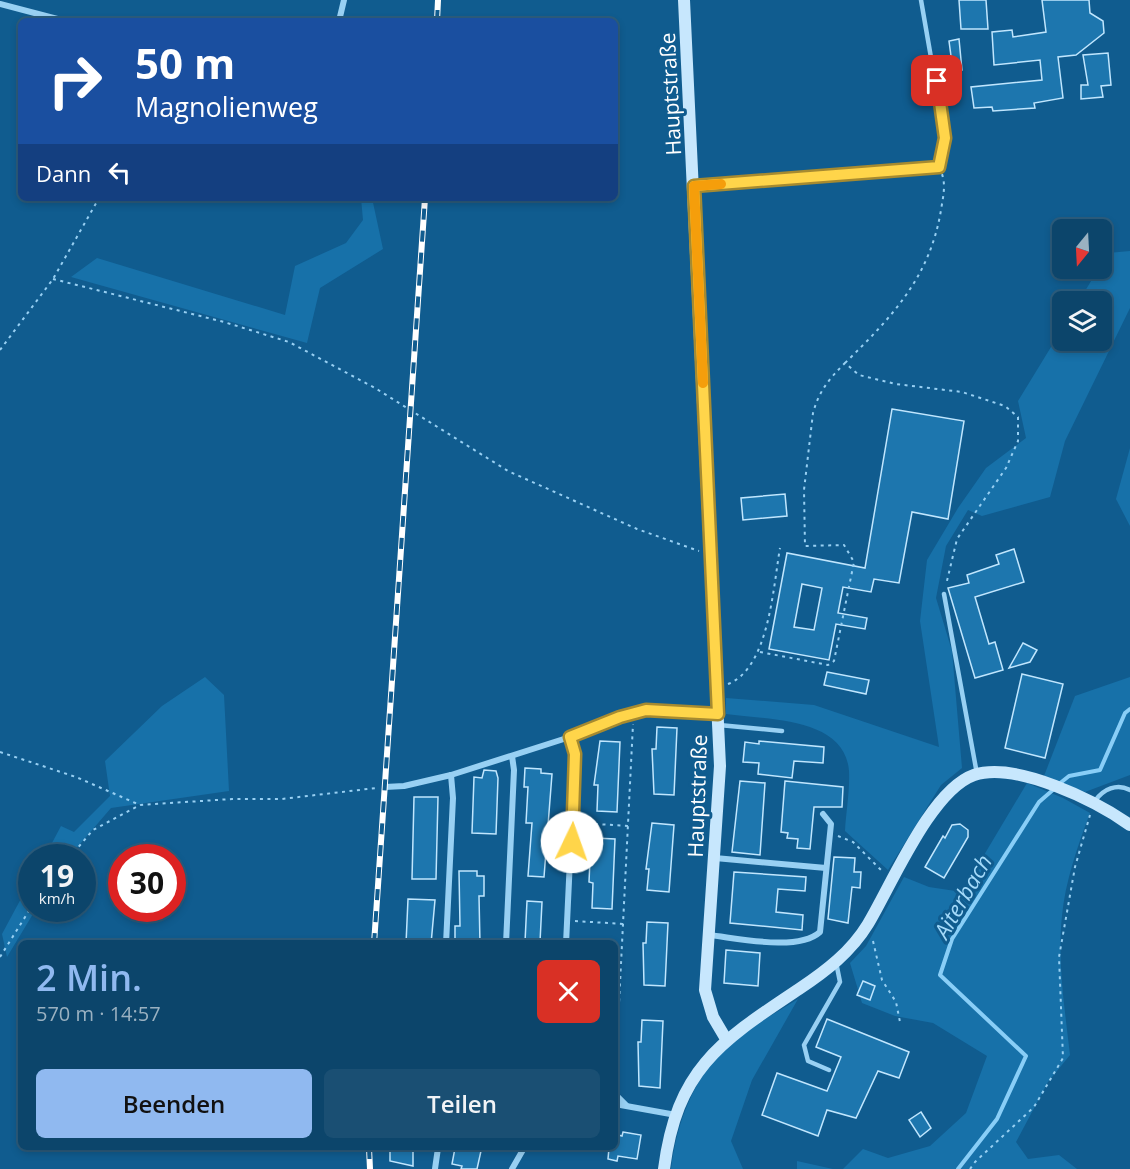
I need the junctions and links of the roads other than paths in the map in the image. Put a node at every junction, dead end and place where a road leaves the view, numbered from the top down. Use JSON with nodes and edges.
{"nodes":[{"id":1,"x":344,"y":0,"type":"edge"},
{"id":2,"x":684,"y":0,"type":"edge"},
{"id":3,"x":921,"y":0,"type":"edge"},
{"id":4,"x":0,"y":4,"type":"edge"},
{"id":5,"x":54,"y":18,"type":"edge"},
{"id":6,"x":340,"y":18,"type":"edge"},
{"id":7,"x":694,"y":186,"type":"junction"},
{"id":8,"x":944,"y":594,"type":"road end"},
{"id":9,"x":718,"y":719,"type":"junction"},
{"id":10,"x":782,"y":730,"type":"dead end"},
{"id":11,"x":570,"y":737,"type":"junction"},
{"id":12,"x":512,"y":756,"type":"junction"},
{"id":13,"x":976,"y":774,"type":"junction"},
{"id":14,"x":451,"y":775,"type":"junction"},
{"id":15,"x":385,"y":787,"type":"road end"},
{"id":16,"x":1130,"y":790,"type":"edge"},
{"id":17,"x":1093,"y":803,"type":"junction"},
{"id":18,"x":823,"y":814,"type":"dead end"},
{"id":19,"x":1130,"y":825,"type":"edge"},
{"id":20,"x":715,"y":858,"type":"junction"},
{"id":21,"x":826,"y":868,"type":"junction"},
{"id":22,"x":708,"y":935,"type":"junction"},
{"id":23,"x":446,"y":940,"type":"edge"},
{"id":24,"x":506,"y":940,"type":"edge"},
{"id":25,"x":566,"y":940,"type":"edge"},
{"id":26,"x":836,"y":962,"type":"junction"},
{"id":27,"x":726,"y":1039,"type":"junction"},
{"id":28,"x":829,"y":1070,"type":"dead end"},
{"id":29,"x":618,"y":1097,"type":"edge"},
{"id":30,"x":618,"y":1104,"type":"edge"},
{"id":31,"x":626,"y":1105,"type":"junction"},
{"id":32,"x":676,"y":1115,"type":"junction"},
{"id":33,"x":438,"y":1150,"type":"edge"},
{"id":34,"x":523,"y":1150,"type":"edge"},
{"id":35,"x":435,"y":1169,"type":"edge"},
{"id":36,"x":512,"y":1169,"type":"edge"},
{"id":37,"x":664,"y":1169,"type":"edge"}],
"edges":[{"from":1,"to":6,"type":"street"},
{"from":2,"to":7,"type":"street","name":"Hauptstraße"},
{"from":3,"to":7,"type":"lane"},
{"from":4,"to":5,"type":"street"},
{"from":7,"to":9,"type":"street","name":"Hauptstraße"},
{"from":8,"to":13,"type":"lane"},
{"from":9,"to":10,"type":"lane"},
{"from":9,"to":11,"type":"street"},
{"from":9,"to":20,"type":"street","name":"Hauptstraße"},
{"from":11,"to":12,"type":"street"},
{"from":11,"to":25,"type":"street"},
{"from":12,"to":14,"type":"street"},
{"from":12,"to":24,"type":"street"},
{"from":13,"to":17,"type":"street"},
{"from":13,"to":26,"type":"street"},
{"from":14,"to":15,"type":"street"},
{"from":14,"to":23,"type":"street"},
{"from":16,"to":17,"type":"lane"},
{"from":17,"to":19,"type":"street"},
{"from":18,"to":21,"type":"street"},
{"from":20,"to":21,"type":"street"},
{"from":20,"to":22,"type":"street","name":"Hauptstraße"},
{"from":21,"to":22,"type":"street"},
{"from":22,"to":27,"type":"street","name":"Hauptstraße"},
{"from":26,"to":27,"type":"street"},
{"from":26,"to":28,"type":"lane"},
{"from":27,"to":32,"type":"street"},
{"from":29,"to":31,"type":"street"},
{"from":30,"to":31,"type":"street"},
{"from":31,"to":32,"type":"street"},
{"from":32,"to":37,"type":"street"},
{"from":33,"to":35,"type":"street"},
{"from":34,"to":36,"type":"street"}]}
